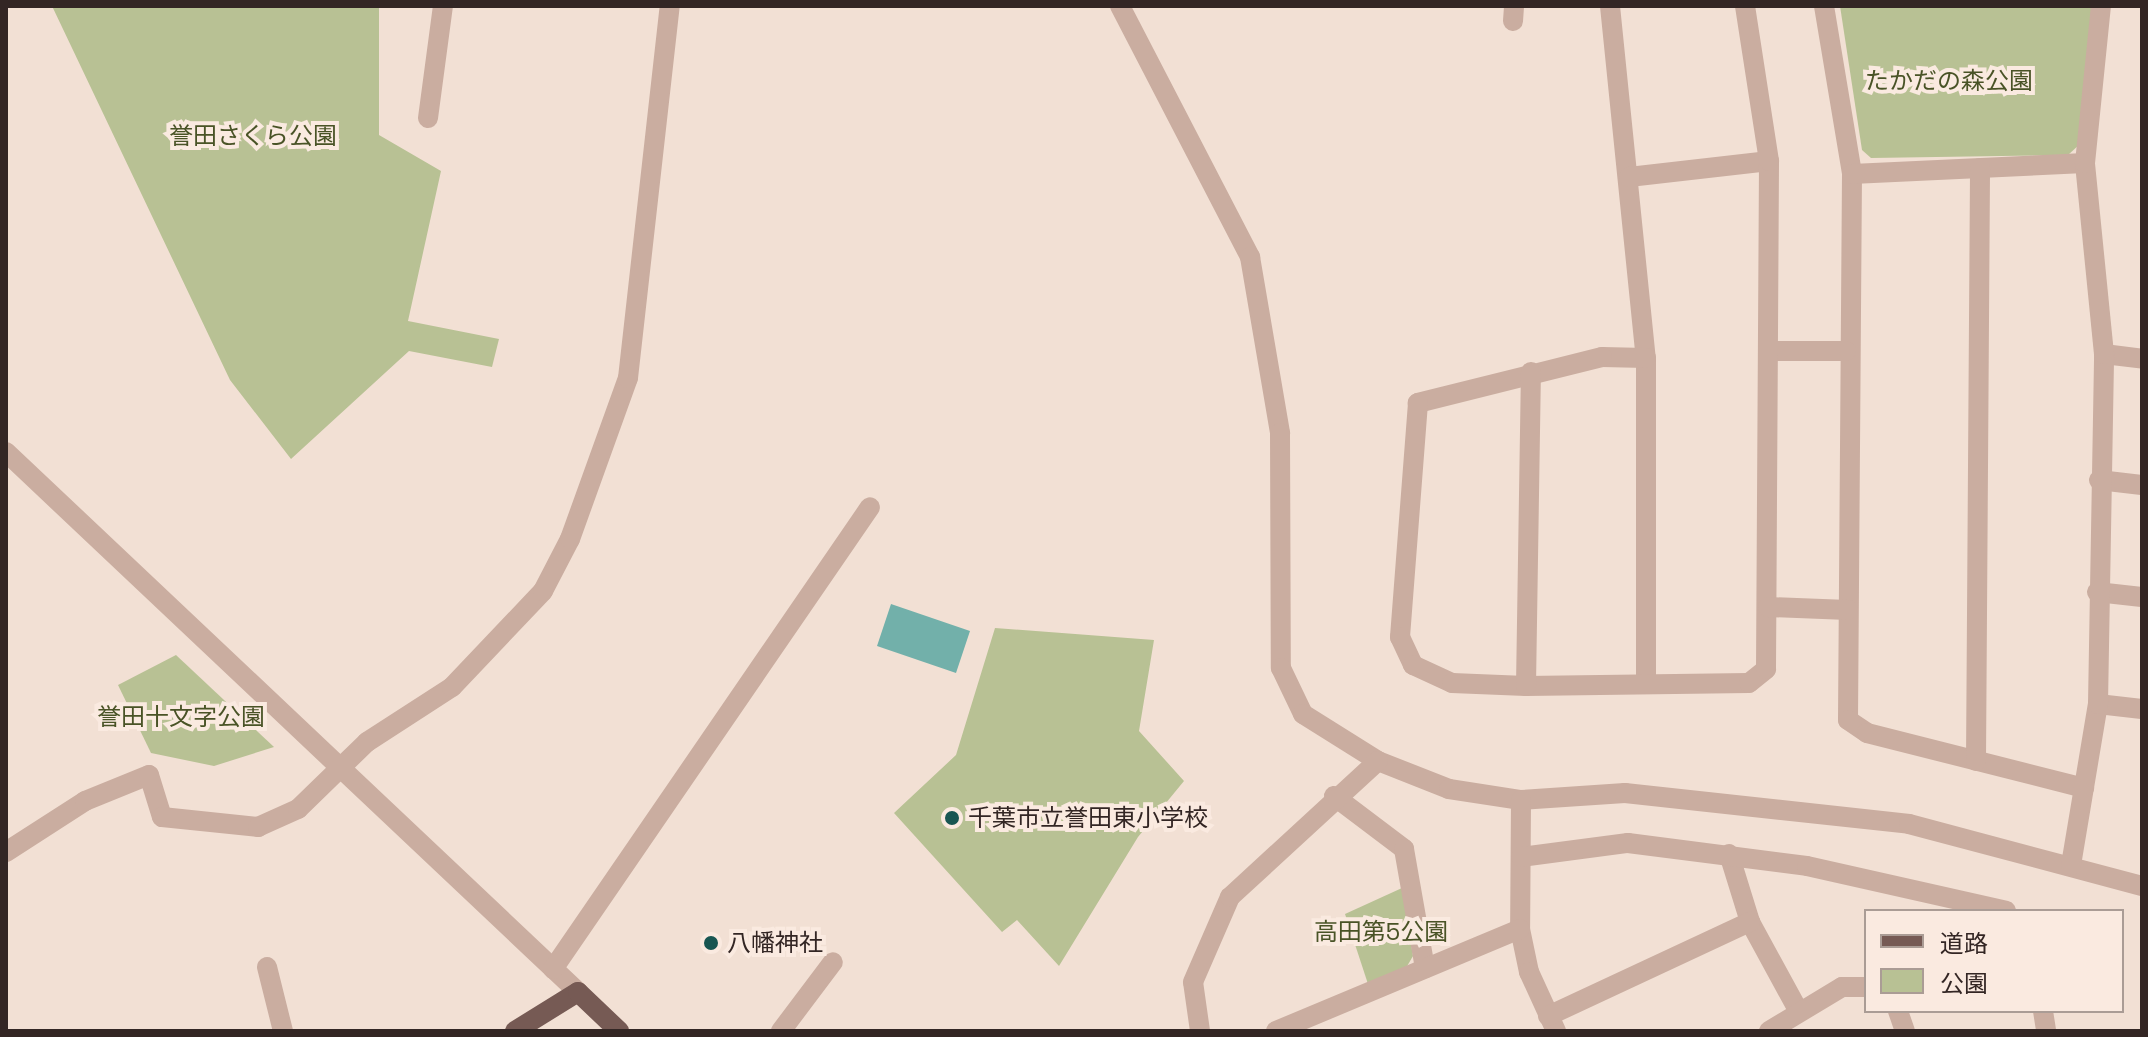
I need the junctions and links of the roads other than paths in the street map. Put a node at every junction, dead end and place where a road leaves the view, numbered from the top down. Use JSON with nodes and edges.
{"nodes":[{"id":1,"x":443,"y":6,"type":"edge"},
{"id":2,"x":670,"y":6,"type":"edge"},
{"id":3,"x":1120,"y":6,"type":"edge"},
{"id":4,"x":1610,"y":6,"type":"edge"},
{"id":5,"x":1745,"y":6,"type":"edge"},
{"id":6,"x":1824,"y":6,"type":"edge"},
{"id":7,"x":2101,"y":6,"type":"edge"},
{"id":8,"x":428,"y":118,"type":"dead end"},
{"id":9,"x":1769,"y":161,"type":"junction"},
{"id":10,"x":2085,"y":163,"type":"junction"},
{"id":11,"x":1980,"y":168,"type":"junction"},
{"id":12,"x":1852,"y":174,"type":"junction"},
{"id":13,"x":1629,"y":177,"type":"junction"},
{"id":14,"x":1772,"y":351,"type":"junction"},
{"id":15,"x":1846,"y":351,"type":"junction"},
{"id":16,"x":2104,"y":354,"type":"junction"},
{"id":17,"x":1646,"y":358,"type":"junction"},
{"id":18,"x":2142,"y":359,"type":"edge"},
{"id":19,"x":1531,"y":372,"type":"junction"},
{"id":20,"x":6,"y":452,"type":"edge"},
{"id":21,"x":2099,"y":480,"type":"junction"},
{"id":22,"x":2142,"y":485,"type":"edge"},
{"id":23,"x":870,"y":507,"type":"dead end"},
{"id":24,"x":2097,"y":592,"type":"junction"},
{"id":25,"x":2142,"y":597,"type":"edge"},
{"id":26,"x":1768,"y":607,"type":"junction"},
{"id":27,"x":1848,"y":610,"type":"junction"},
{"id":28,"x":1646,"y":684,"type":"junction"},
{"id":29,"x":1526,"y":686,"type":"junction"},
{"id":30,"x":2098,"y":704,"type":"junction"},
{"id":31,"x":2142,"y":709,"type":"edge"},
{"id":32,"x":1378,"y":761,"type":"junction"},
{"id":33,"x":1976,"y":761,"type":"junction"},
{"id":34,"x":340,"y":764,"type":"junction"},
{"id":35,"x":2084,"y":788,"type":"junction"},
{"id":36,"x":1334,"y":796,"type":"junction"},
{"id":37,"x":1521,"y":800,"type":"junction"},
{"id":38,"x":6,"y":852,"type":"edge"},
{"id":39,"x":1729,"y":854,"type":"junction"},
{"id":40,"x":1521,"y":857,"type":"junction"},
{"id":41,"x":2071,"y":865,"type":"junction"},
{"id":42,"x":2142,"y":886,"type":"edge"},
{"id":43,"x":1996,"y":909,"type":"edge"},
{"id":44,"x":1750,"y":922,"type":"junction"},
{"id":45,"x":1520,"y":929,"type":"junction"},
{"id":46,"x":833,"y":962,"type":"dead end"},
{"id":47,"x":267,"y":967,"type":"dead end"},
{"id":48,"x":1425,"y":968,"type":"junction"},
{"id":49,"x":553,"y":969,"type":"junction"},
{"id":50,"x":1864,"y":987,"type":"edge"},
{"id":51,"x":578,"y":992,"type":"junction"},
{"id":52,"x":1799,"y":1012,"type":"junction"},
{"id":53,"x":1552,"y":1024,"type":"edge"},
{"id":54,"x":283,"y":1031,"type":"edge"},
{"id":55,"x":515,"y":1031,"type":"edge"},
{"id":56,"x":619,"y":1031,"type":"edge"},
{"id":57,"x":781,"y":1031,"type":"edge"},
{"id":58,"x":1200,"y":1031,"type":"edge"},
{"id":59,"x":1276,"y":1031,"type":"edge"},
{"id":60,"x":1769,"y":1031,"type":"edge"}],
"edges":[{"from":1,"to":8,"type":"street"},
{"from":2,"to":34,"type":"street"},
{"from":3,"to":32,"type":"street"},
{"from":4,"to":13,"type":"street"},
{"from":5,"to":9,"type":"street"},
{"from":6,"to":12,"type":"street"},
{"from":7,"to":10,"type":"street"},
{"from":9,"to":13,"type":"street"},
{"from":9,"to":14,"type":"street"},
{"from":10,"to":11,"type":"street"},
{"from":10,"to":16,"type":"street"},
{"from":11,"to":12,"type":"street"},
{"from":11,"to":33,"type":"street"},
{"from":12,"to":15,"type":"street"},
{"from":13,"to":17,"type":"street"},
{"from":14,"to":15,"type":"street"},
{"from":14,"to":26,"type":"street"},
{"from":15,"to":27,"type":"street"},
{"from":16,"to":18,"type":"street"},
{"from":16,"to":21,"type":"street"},
{"from":17,"to":19,"type":"street"},
{"from":17,"to":28,"type":"street"},
{"from":19,"to":29,"type":"street"},
{"from":19,"to":29,"type":"street"},
{"from":20,"to":34,"type":"street"},
{"from":21,"to":22,"type":"street"},
{"from":21,"to":24,"type":"street"},
{"from":23,"to":49,"type":"street"},
{"from":24,"to":25,"type":"street"},
{"from":24,"to":30,"type":"street"},
{"from":26,"to":27,"type":"street"},
{"from":26,"to":28,"type":"street"},
{"from":27,"to":33,"type":"street"},
{"from":28,"to":29,"type":"street"},
{"from":30,"to":31,"type":"street"},
{"from":30,"to":35,"type":"street"},
{"from":32,"to":36,"type":"street"},
{"from":32,"to":37,"type":"street"},
{"from":33,"to":35,"type":"street"},
{"from":34,"to":38,"type":"street"},
{"from":34,"to":49,"type":"street"},
{"from":35,"to":41,"type":"street"},
{"from":36,"to":48,"type":"street"},
{"from":36,"to":58,"type":"street"},
{"from":37,"to":40,"type":"street"},
{"from":37,"to":41,"type":"street"},
{"from":39,"to":40,"type":"street"},
{"from":39,"to":43,"type":"street"},
{"from":39,"to":44,"type":"street"},
{"from":40,"to":45,"type":"street"},
{"from":41,"to":42,"type":"street"},
{"from":44,"to":52,"type":"street"},
{"from":44,"to":53,"type":"street"},
{"from":45,"to":48,"type":"street"},
{"from":45,"to":53,"type":"street"},
{"from":46,"to":57,"type":"street"},
{"from":47,"to":54,"type":"street"},
{"from":48,"to":59,"type":"street"},
{"from":49,"to":51,"type":"street"},
{"from":50,"to":52,"type":"street"},
{"from":51,"to":55,"type":"main road"},
{"from":51,"to":56,"type":"main road"},
{"from":52,"to":60,"type":"street"}]}
